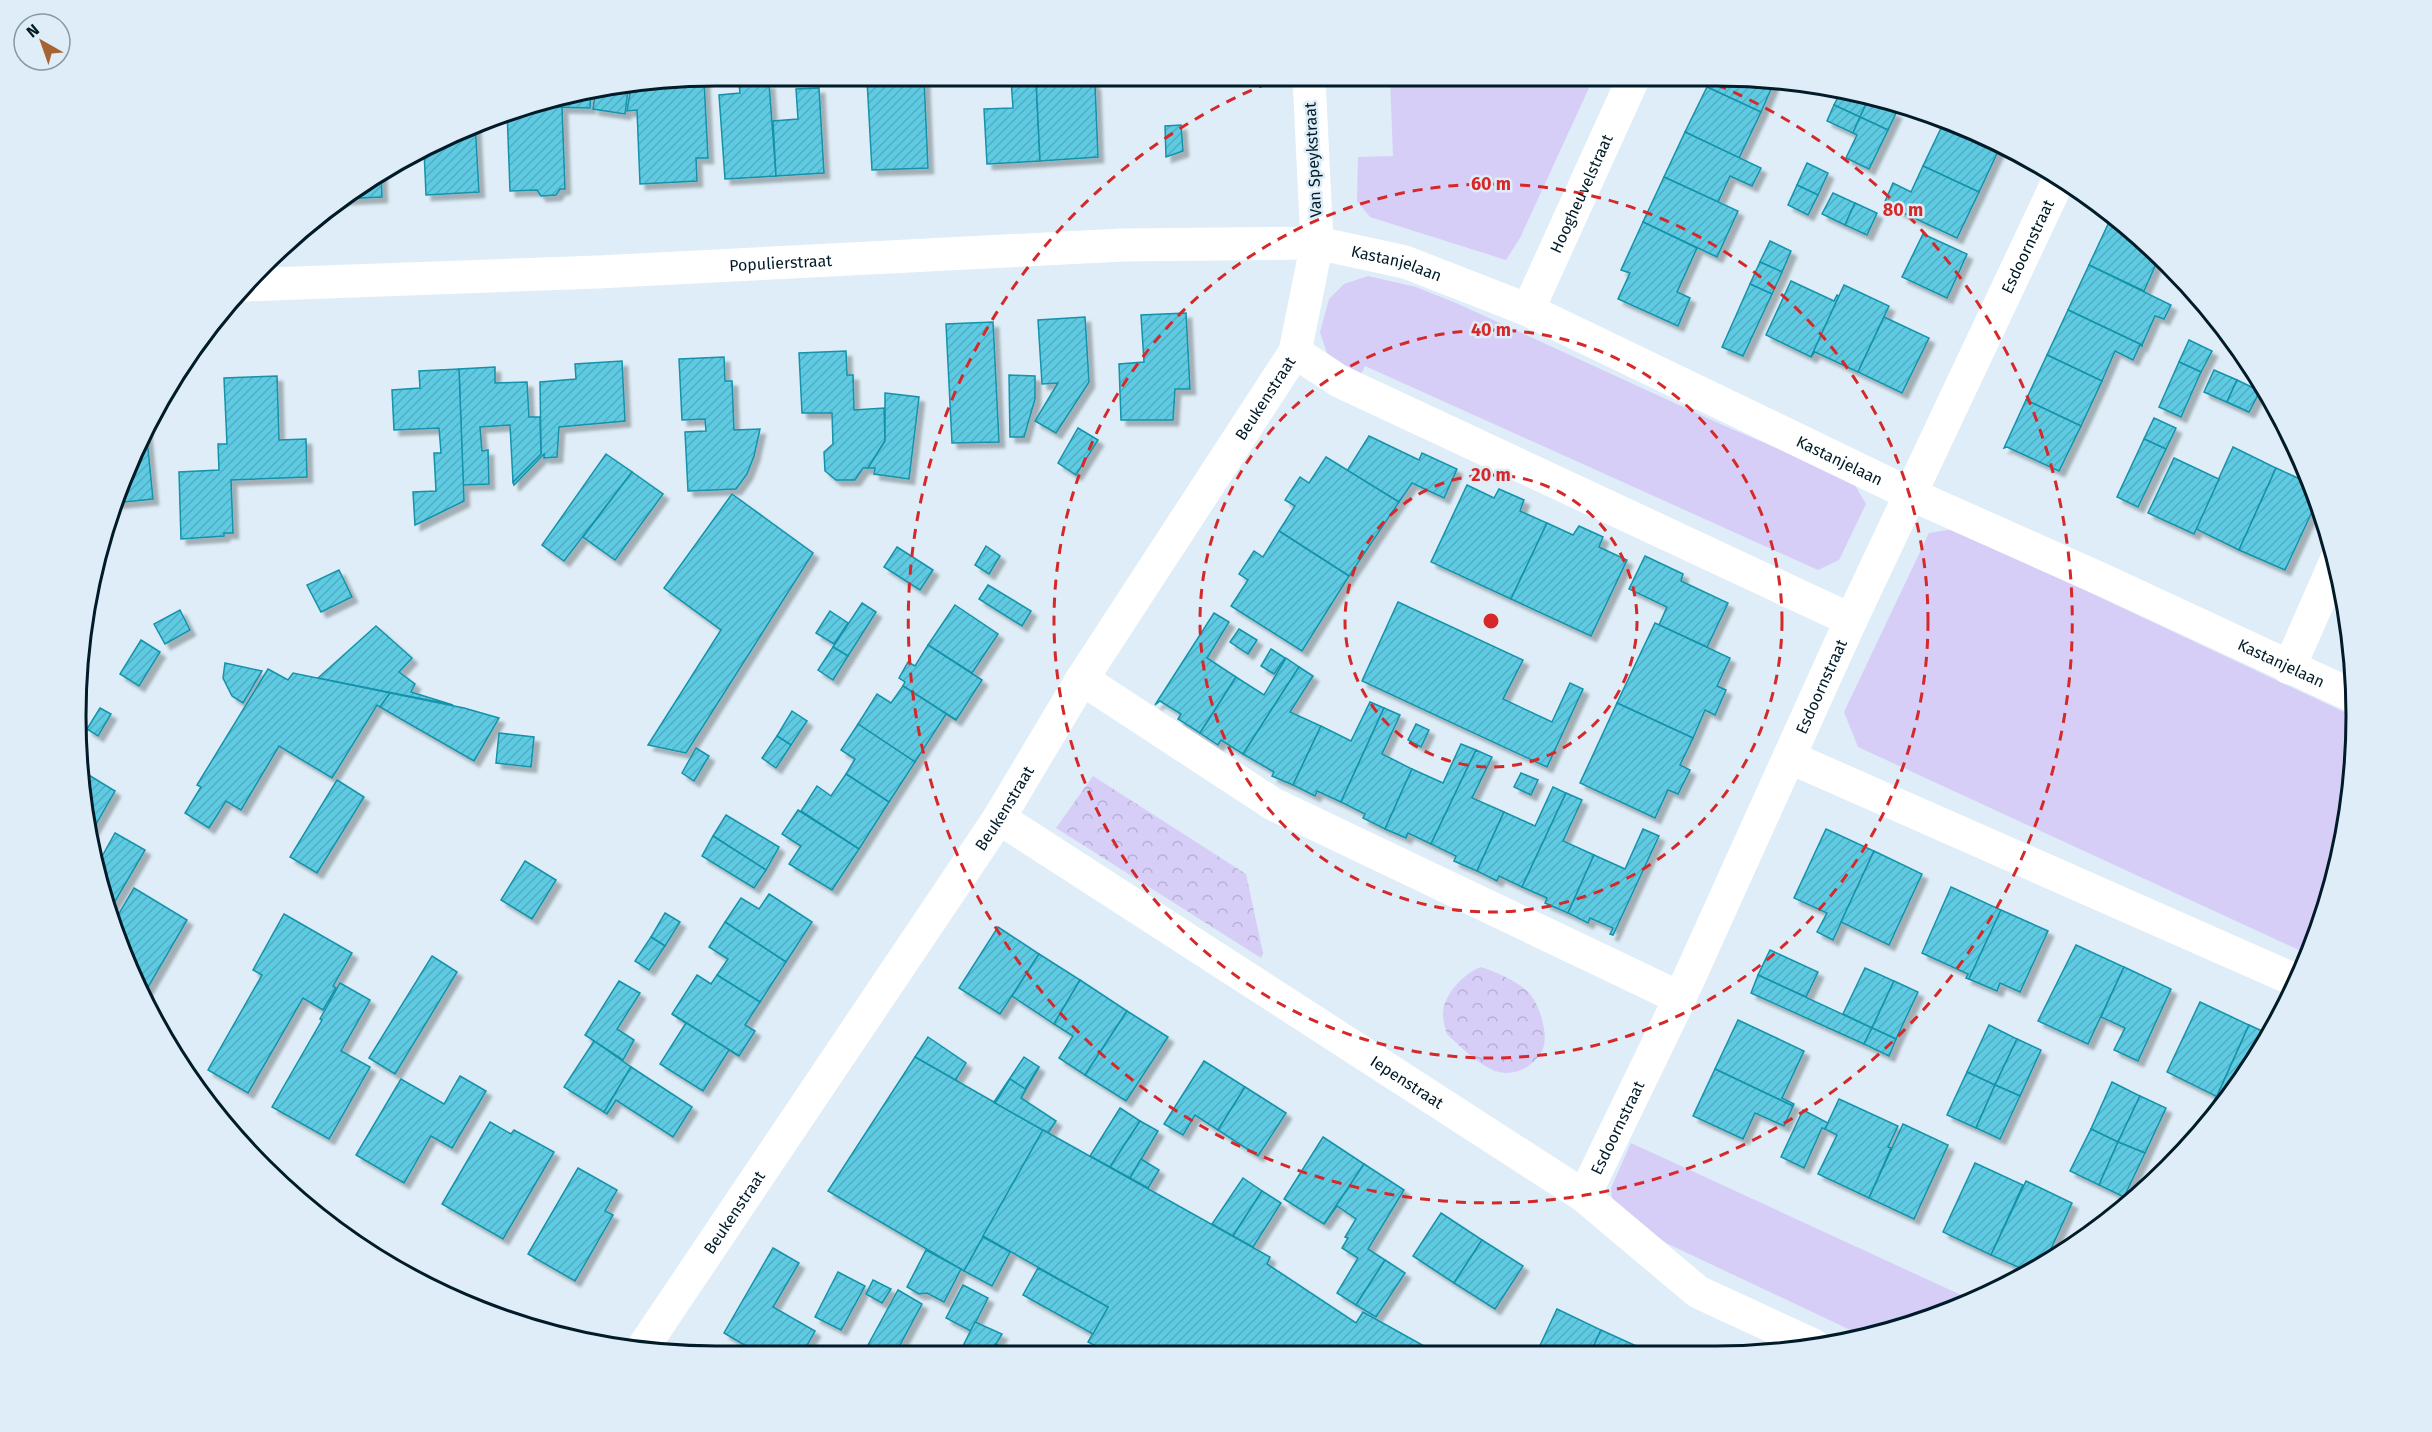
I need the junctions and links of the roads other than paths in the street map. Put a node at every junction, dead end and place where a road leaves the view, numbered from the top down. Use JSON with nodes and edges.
{"nodes":[{"id":1,"x":1309,"y":86,"type":"edge"},
{"id":2,"x":1630,"y":86,"type":"edge"},
{"id":3,"x":2056,"y":186,"type":"edge"},
{"id":4,"x":1317,"y":243,"type":"junction"},
{"id":5,"x":256,"y":285,"type":"edge"},
{"id":6,"x":1528,"y":310,"type":"junction"},
{"id":7,"x":1295,"y":352,"type":"junction"},
{"id":8,"x":1910,"y":494,"type":"junction"},
{"id":9,"x":2330,"y":575,"type":"edge"},
{"id":10,"x":1851,"y":620,"type":"junction"},
{"id":11,"x":2289,"y":668,"type":"junction"},
{"id":12,"x":1082,"y":679,"type":"junction"},
{"id":13,"x":2345,"y":693,"type":"edge"},
{"id":14,"x":1789,"y":757,"type":"junction"},
{"id":15,"x":999,"y":818,"type":"junction"},
{"id":16,"x":2289,"y":978,"type":"edge"},
{"id":17,"x":1680,"y":998,"type":"junction"},
{"id":18,"x":1584,"y":1196,"type":"junction"},
{"id":19,"x":1803,"y":1340,"type":"edge"},
{"id":20,"x":647,"y":1342,"type":"edge"}],
"edges":[{"from":1,"to":4,"type":"street","name":"Van Speykstraat"},
{"from":2,"to":6,"type":"street","name":"Hoogheuvelstraat"},
{"from":3,"to":8,"type":"street","name":"Esdoornstraat"},
{"from":4,"to":5,"type":"street","name":"Populierstraat"},
{"from":4,"to":6,"type":"street","name":"Kastanjelaan"},
{"from":4,"to":7,"type":"street","name":"Beukenstraat"},
{"from":6,"to":8,"type":"street","name":"Kastanjelaan"},
{"from":7,"to":10,"type":"street"},
{"from":7,"to":12,"type":"street","name":"Beukenstraat"},
{"from":8,"to":10,"type":"street","name":"Esdoornstraat"},
{"from":8,"to":11,"type":"street","name":"Kastanjelaan"},
{"from":9,"to":11,"type":"street"},
{"from":10,"to":14,"type":"street","name":"Esdoornstraat"},
{"from":11,"to":13,"type":"street","name":"Kastanjelaan"},
{"from":12,"to":15,"type":"street","name":"Beukenstraat"},
{"from":12,"to":17,"type":"street"},
{"from":14,"to":16,"type":"street"},
{"from":14,"to":17,"type":"street","name":"Esdoornstraat"},
{"from":15,"to":18,"type":"street","name":"Iepenstraat"},
{"from":15,"to":20,"type":"street","name":"Beukenstraat"},
{"from":17,"to":18,"type":"street","name":"Esdoornstraat"},
{"from":18,"to":19,"type":"street","name":"Iepenstraat"}]}
